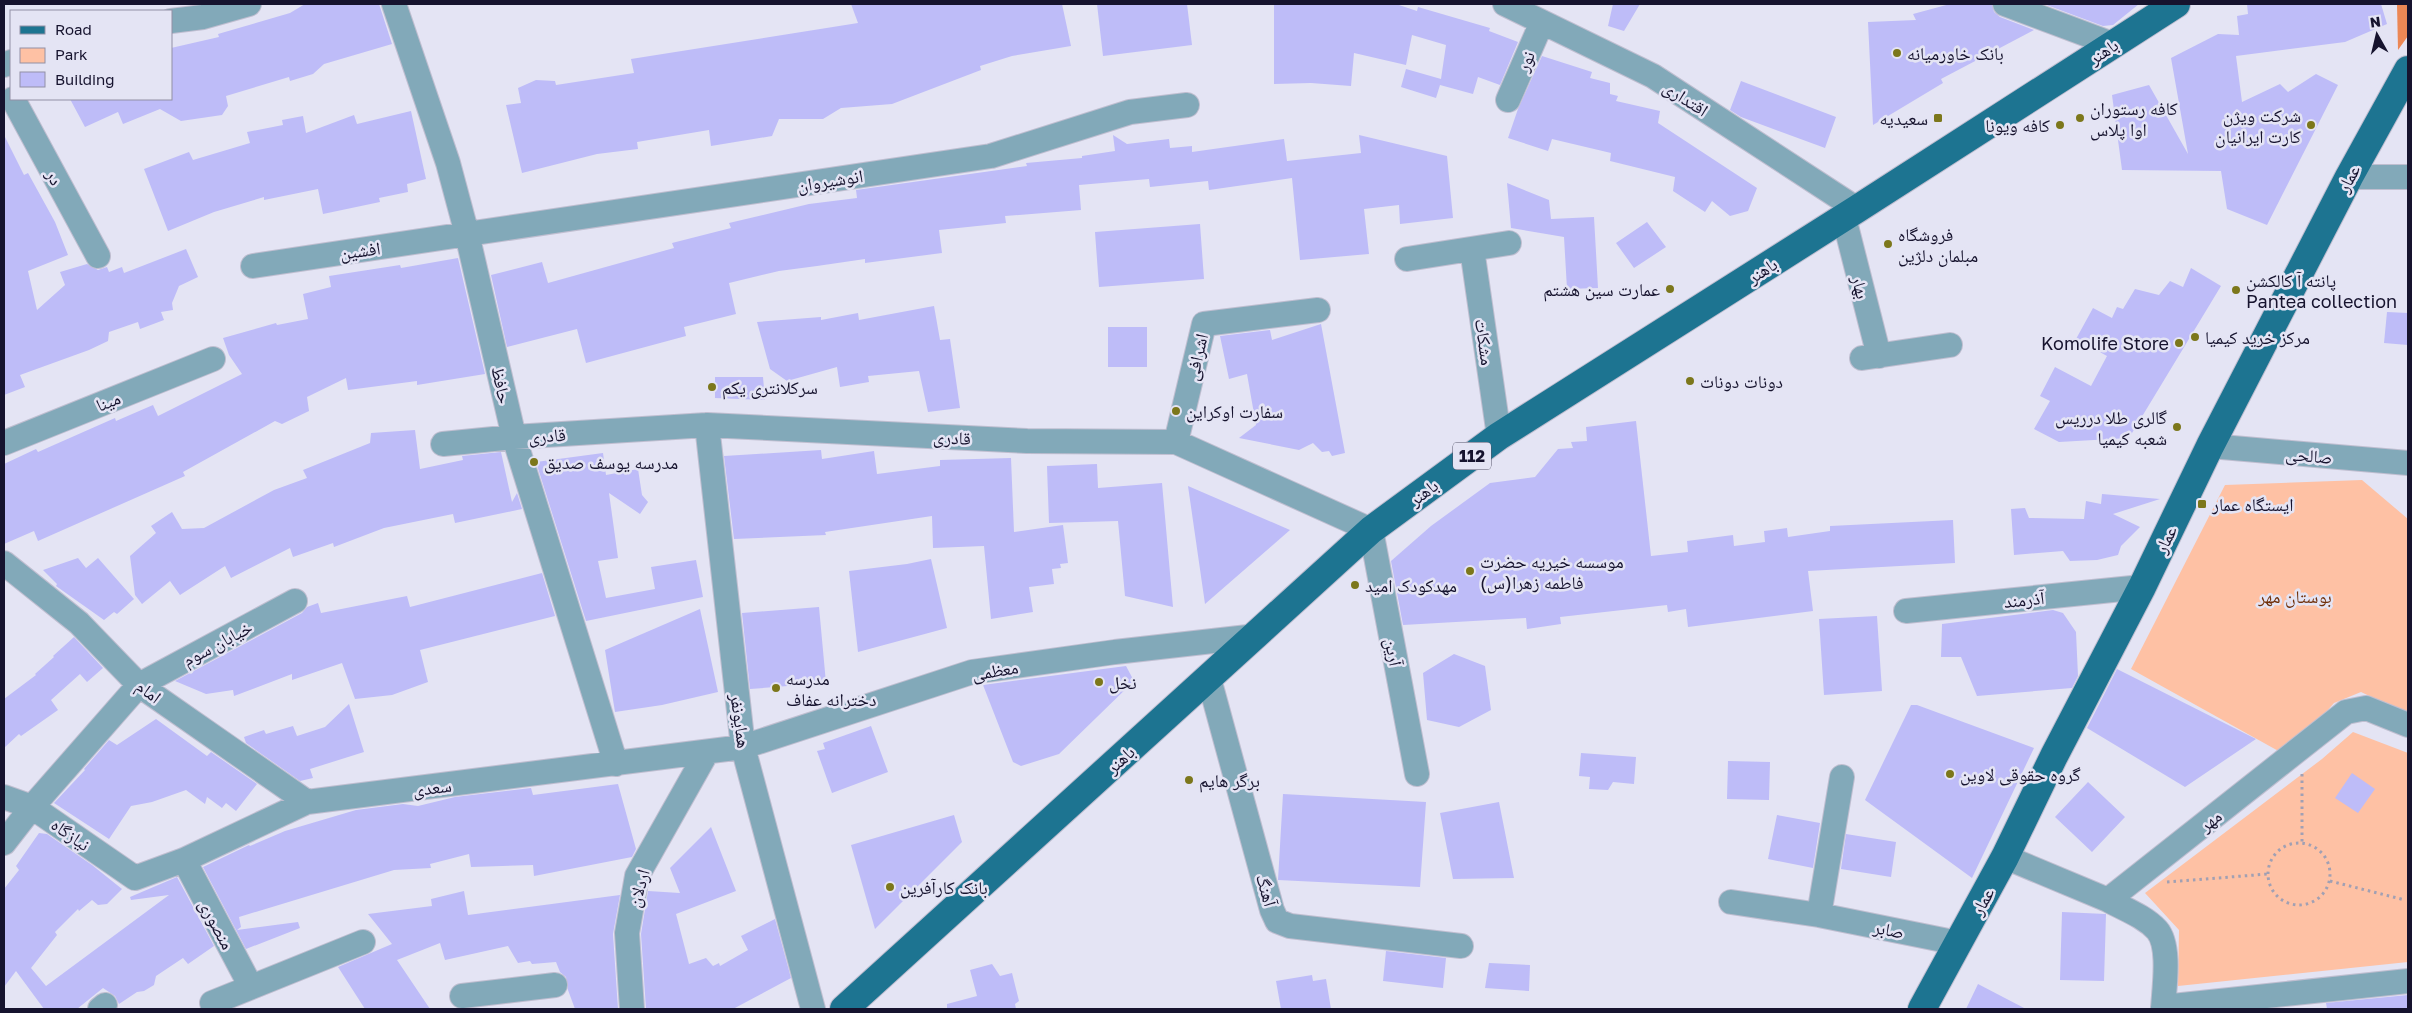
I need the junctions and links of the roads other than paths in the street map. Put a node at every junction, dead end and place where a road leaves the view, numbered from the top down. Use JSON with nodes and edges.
{"nodes":[{"id":1,"x":249,"y":4,"type":"edge"},
{"id":2,"x":394,"y":4,"type":"edge"},
{"id":3,"x":1505,"y":4,"type":"edge"},
{"id":4,"x":2005,"y":4,"type":"edge"},
{"id":5,"x":2176,"y":4,"type":"edge"},
{"id":6,"x":172,"y":21,"type":"edge"},
{"id":7,"x":1542,"y":22,"type":"junction"},
{"id":8,"x":2112,"y":44,"type":"junction"},
{"id":9,"x":2408,"y":70,"type":"edge"},
{"id":10,"x":4,"y":83,"type":"edge"},
{"id":11,"x":10,"y":94,"type":"edge"},
{"id":12,"x":13,"y":100,"type":"edge"},
{"id":13,"x":1508,"y":100,"type":"dead end"},
{"id":14,"x":1187,"y":105,"type":"dead end"},
{"id":15,"x":2349,"y":177,"type":"junction"},
{"id":16,"x":2408,"y":177,"type":"edge"},
{"id":17,"x":1851,"y":214,"type":"junction"},
{"id":18,"x":467,"y":234,"type":"junction"},
{"id":19,"x":1509,"y":243,"type":"dead end"},
{"id":20,"x":1472,"y":248,"type":"junction"},
{"id":21,"x":98,"y":256,"type":"dead end"},
{"id":22,"x":1407,"y":260,"type":"dead end"},
{"id":23,"x":253,"y":266,"type":"dead end"},
{"id":24,"x":1318,"y":310,"type":"dead end"},
{"id":25,"x":1950,"y":345,"type":"dead end"},
{"id":26,"x":213,"y":359,"type":"dead end"},
{"id":27,"x":707,"y":425,"type":"junction"},
{"id":28,"x":1499,"y":436,"type":"junction"},
{"id":29,"x":514,"y":437,"type":"junction"},
{"id":30,"x":1176,"y":442,"type":"junction"},
{"id":31,"x":4,"y":443,"type":"edge"},
{"id":32,"x":443,"y":444,"type":"dead end"},
{"id":33,"x":2210,"y":446,"type":"junction"},
{"id":34,"x":2408,"y":463,"type":"edge"},
{"id":35,"x":1371,"y":530,"type":"junction"},
{"id":36,"x":4,"y":563,"type":"edge"},
{"id":37,"x":2142,"y":587,"type":"junction"},
{"id":38,"x":295,"y":600,"type":"dead end"},
{"id":39,"x":1906,"y":611,"type":"dead end"},
{"id":40,"x":1257,"y":636,"type":"junction"},
{"id":41,"x":1209,"y":679,"type":"junction"},
{"id":42,"x":139,"y":685,"type":"junction"},
{"id":43,"x":2408,"y":725,"type":"edge"},
{"id":44,"x":743,"y":747,"type":"junction"},
{"id":45,"x":707,"y":752,"type":"junction"},
{"id":46,"x":616,"y":764,"type":"junction"},
{"id":47,"x":1417,"y":774,"type":"dead end"},
{"id":48,"x":1842,"y":778,"type":"dead end"},
{"id":49,"x":4,"y":797,"type":"edge"},
{"id":50,"x":307,"y":802,"type":"junction"},
{"id":51,"x":32,"y":807,"type":"junction"},
{"id":52,"x":4,"y":843,"type":"edge"},
{"id":53,"x":2006,"y":857,"type":"junction"},
{"id":54,"x":184,"y":860,"type":"junction"},
{"id":55,"x":135,"y":878,"type":"joint"},
{"id":56,"x":2108,"y":900,"type":"junction"},
{"id":57,"x":1731,"y":902,"type":"dead end"},
{"id":58,"x":1819,"y":915,"type":"junction"},
{"id":59,"x":363,"y":942,"type":"dead end"},
{"id":60,"x":1958,"y":944,"type":"junction"},
{"id":61,"x":1461,"y":946,"type":"dead end"},
{"id":62,"x":2408,"y":981,"type":"edge"},
{"id":63,"x":555,"y":985,"type":"dead end"},
{"id":64,"x":251,"y":987,"type":"junction"},
{"id":65,"x":462,"y":996,"type":"dead end"},
{"id":66,"x":512,"y":1000,"type":"edge"},
{"id":67,"x":212,"y":1003,"type":"dead end"},
{"id":68,"x":2163,"y":1008,"type":"edge"},
{"id":69,"x":632,"y":1009,"type":"edge"},
{"id":70,"x":813,"y":1009,"type":"edge"},
{"id":71,"x":844,"y":1009,"type":"edge"},
{"id":72,"x":1922,"y":1009,"type":"edge"}],
"edges":[{"from":1,"to":6,"type":"street"},
{"from":2,"to":18,"type":"street","name":"حافظ"},
{"from":3,"to":7,"type":"street","name":"اقتداری"},
{"from":4,"to":8,"type":"street"},
{"from":5,"to":8,"type":"main road","name":"باهنر","number":"112"},
{"from":7,"to":13,"type":"street","name":"نور"},
{"from":7,"to":17,"type":"street","name":"اقتداری"},
{"from":8,"to":17,"type":"main road","name":"باهنر","number":"112"},
{"from":9,"to":15,"type":"main road","name":"عمار"},
{"from":10,"to":11,"type":"street","name":"در"},
{"from":12,"to":21,"type":"street","name":"در"},
{"from":14,"to":18,"type":"street","name":"انوشیروان"},
{"from":15,"to":16,"type":"street"},
{"from":15,"to":33,"type":"main road","name":"عمار"},
{"from":17,"to":25,"type":"street","name":"بهار"},
{"from":17,"to":28,"type":"main road","name":"باهنر","number":"112"},
{"from":18,"to":23,"type":"street","name":"افشین"},
{"from":18,"to":29,"type":"street","name":"حافظ"},
{"from":19,"to":20,"type":"street"},
{"from":20,"to":22,"type":"street"},
{"from":20,"to":28,"type":"street","name":"مشکات"},
{"from":24,"to":30,"type":"street","name":"اشرافی"},
{"from":26,"to":31,"type":"street","name":"مینا"},
{"from":27,"to":29,"type":"street","name":"قادری"},
{"from":27,"to":30,"type":"street","name":"قادری"},
{"from":27,"to":44,"type":"street","name":"همایونفر"},
{"from":28,"to":35,"type":"main road","name":"باهنر","number":"112"},
{"from":29,"to":32,"type":"street","name":"قادری"},
{"from":29,"to":46,"type":"street","name":"حافظ"},
{"from":30,"to":35,"type":"street","name":"قادری"},
{"from":33,"to":34,"type":"street","name":"صالحی"},
{"from":33,"to":37,"type":"main road","name":"عمار"},
{"from":35,"to":40,"type":"main road","name":"باهنر","number":"112"},
{"from":35,"to":47,"type":"street","name":"آرین"},
{"from":36,"to":42,"type":"street","name":"امام"},
{"from":37,"to":39,"type":"street","name":"آذرمند"},
{"from":37,"to":53,"type":"main road","name":"عمار"},
{"from":38,"to":42,"type":"street","name":"خیابان سوم"},
{"from":40,"to":41,"type":"main road","name":"باهنر","number":"112"},
{"from":40,"to":44,"type":"street","name":"معظمی"},
{"from":41,"to":61,"type":"street","name":"آهنگ"},
{"from":41,"to":71,"type":"main road","name":"باهنر","number":"112"},
{"from":42,"to":50,"type":"street","name":"امام"},
{"from":42,"to":51,"type":"street"},
{"from":43,"to":56,"type":"street","name":"مهر"},
{"from":44,"to":45,"type":"street","name":"سعدی"},
{"from":44,"to":70,"type":"street","name":"همایونفر"},
{"from":45,"to":46,"type":"street","name":"سعدی"},
{"from":45,"to":69,"type":"street","name":"اردلان"},
{"from":46,"to":50,"type":"street","name":"سعدی"},
{"from":48,"to":58,"type":"street"},
{"from":49,"to":51,"type":"street","name":"نیازگاه"},
{"from":50,"to":54,"type":"street","name":"سعدی"},
{"from":51,"to":52,"type":"street"},
{"from":51,"to":55,"type":"street","name":"نیازگاه"},
{"from":53,"to":56,"type":"street"},
{"from":53,"to":60,"type":"main road","name":"عمار"},
{"from":54,"to":55,"type":"street","name":"سعدی"},
{"from":54,"to":64,"type":"street","name":"منصوری"},
{"from":56,"to":68,"type":"street"},
{"from":57,"to":58,"type":"street","name":"صابر"},
{"from":58,"to":60,"type":"street","name":"صابر"},
{"from":59,"to":64,"type":"street"},
{"from":60,"to":72,"type":"main road","name":"عمار"},
{"from":62,"to":68,"type":"street"},
{"from":63,"to":66,"type":"street"},
{"from":64,"to":67,"type":"street"},
{"from":65,"to":66,"type":"street"}]}
